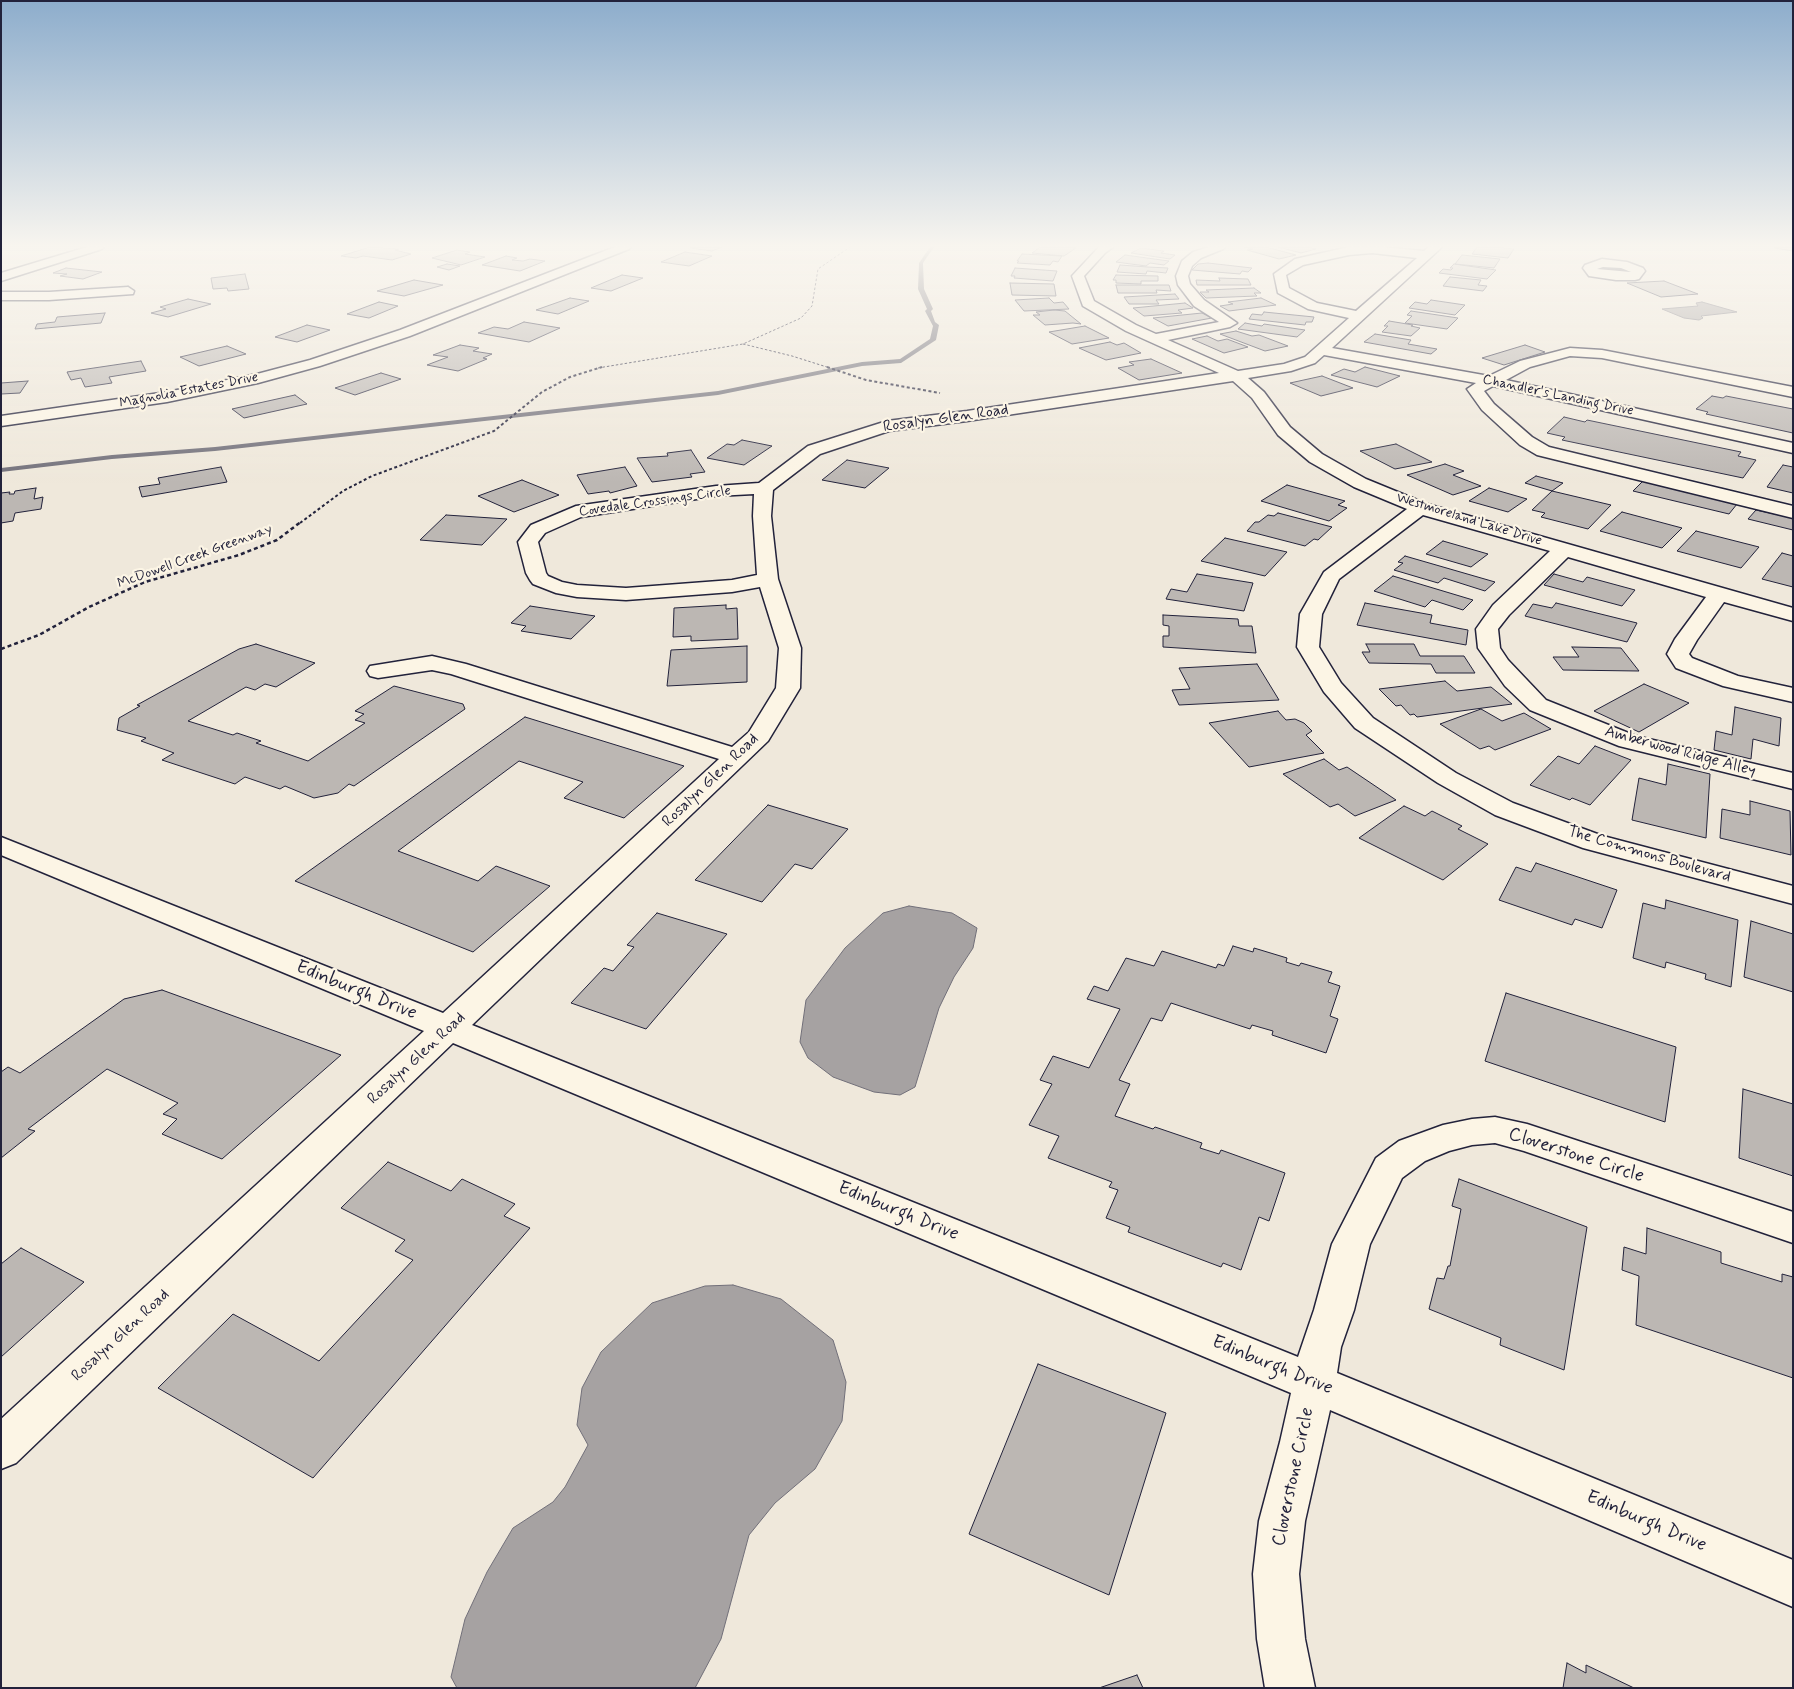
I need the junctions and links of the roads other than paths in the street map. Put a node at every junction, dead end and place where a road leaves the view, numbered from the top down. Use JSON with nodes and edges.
{"nodes":[{"id":1,"x":423,"y":326,"type":"edge"},
{"id":2,"x":1127,"y":326,"type":"edge"},
{"id":3,"x":1220,"y":326,"type":"edge"},
{"id":4,"x":1349,"y":326,"type":"edge"},
{"id":5,"x":1156,"y":339,"type":"junction"},
{"id":6,"x":1322,"y":350,"type":"junction"},
{"id":7,"x":1237,"y":376,"type":"junction"},
{"id":8,"x":1491,"y":381,"type":"junction"},
{"id":9,"x":1793,"y":392,"type":"edge"},
{"id":10,"x":1,"y":421,"type":"edge"},
{"id":11,"x":1793,"y":448,"type":"edge"},
{"id":12,"x":764,"y":488,"type":"junction"},
{"id":13,"x":1420,"y":508,"type":"junction"},
{"id":14,"x":1793,"y":512,"type":"edge"},
{"id":15,"x":1564,"y":549,"type":"junction"},
{"id":16,"x":768,"y":580,"type":"junction"},
{"id":17,"x":1719,"y":594,"type":"junction"},
{"id":18,"x":1793,"y":615,"type":"edge"},
{"id":19,"x":378,"y":671,"type":"dead end"},
{"id":20,"x":1793,"y":695,"type":"edge"},
{"id":21,"x":737,"y":757,"type":"junction"},
{"id":22,"x":1793,"y":781,"type":"edge"},
{"id":23,"x":1,"y":845,"type":"edge"},
{"id":24,"x":1793,"y":895,"type":"edge"},
{"id":25,"x":449,"y":1029,"type":"junction"},
{"id":26,"x":1793,"y":1228,"type":"edge"},
{"id":27,"x":1313,"y":1384,"type":"junction"},
{"id":28,"x":1,"y":1448,"type":"edge"},
{"id":29,"x":1793,"y":1584,"type":"edge"},
{"id":30,"x":1290,"y":1688,"type":"edge"}],
"edges":[{"from":1,"to":10,"type":"street","name":"Magnolia Estates Drive"},
{"from":2,"to":5,"type":"street","name":"Westmoreland Lake Drive"},
{"from":3,"to":5,"type":"street"},
{"from":4,"to":6,"type":"street","name":"Rosalyn Glen Road"},
{"from":5,"to":7,"type":"street","name":"Westmoreland Lake Drive"},
{"from":6,"to":7,"type":"street","name":"Rosalyn Glen Road"},
{"from":6,"to":8,"type":"street","name":"Chandler's Landing Drive"},
{"from":7,"to":12,"type":"street","name":"Rosalyn Glen Road"},
{"from":7,"to":13,"type":"street","name":"Westmoreland Lake Drive"},
{"from":8,"to":9,"type":"street"},
{"from":8,"to":11,"type":"street","name":"Chandler's Landing Drive"},
{"from":8,"to":14,"type":"street"},
{"from":12,"to":16,"type":"street","name":"Rosalyn Glen Road"},
{"from":12,"to":16,"type":"street","name":"Covedale Crossings Circle"},
{"from":13,"to":15,"type":"street","name":"Westmoreland Lake Drive"},
{"from":13,"to":24,"type":"street","name":"The Commons Boulevard"},
{"from":15,"to":17,"type":"street","name":"Westmoreland Lake Drive"},
{"from":15,"to":22,"type":"street","name":"Amberwood Ridge Alley"},
{"from":16,"to":21,"type":"street","name":"Rosalyn Glen Road"},
{"from":17,"to":18,"type":"street","name":"Westmoreland Lake Drive"},
{"from":17,"to":20,"type":"street"},
{"from":19,"to":21,"type":"street"},
{"from":21,"to":25,"type":"street","name":"Rosalyn Glen Road"},
{"from":23,"to":25,"type":"street","name":"Edinburgh Drive"},
{"from":25,"to":27,"type":"street","name":"Edinburgh Drive"},
{"from":25,"to":28,"type":"street","name":"Rosalyn Glen Road"},
{"from":26,"to":27,"type":"street","name":"Cloverstone Circle"},
{"from":27,"to":29,"type":"street","name":"Edinburgh Drive"},
{"from":27,"to":30,"type":"street","name":"Cloverstone Circle"}]}
